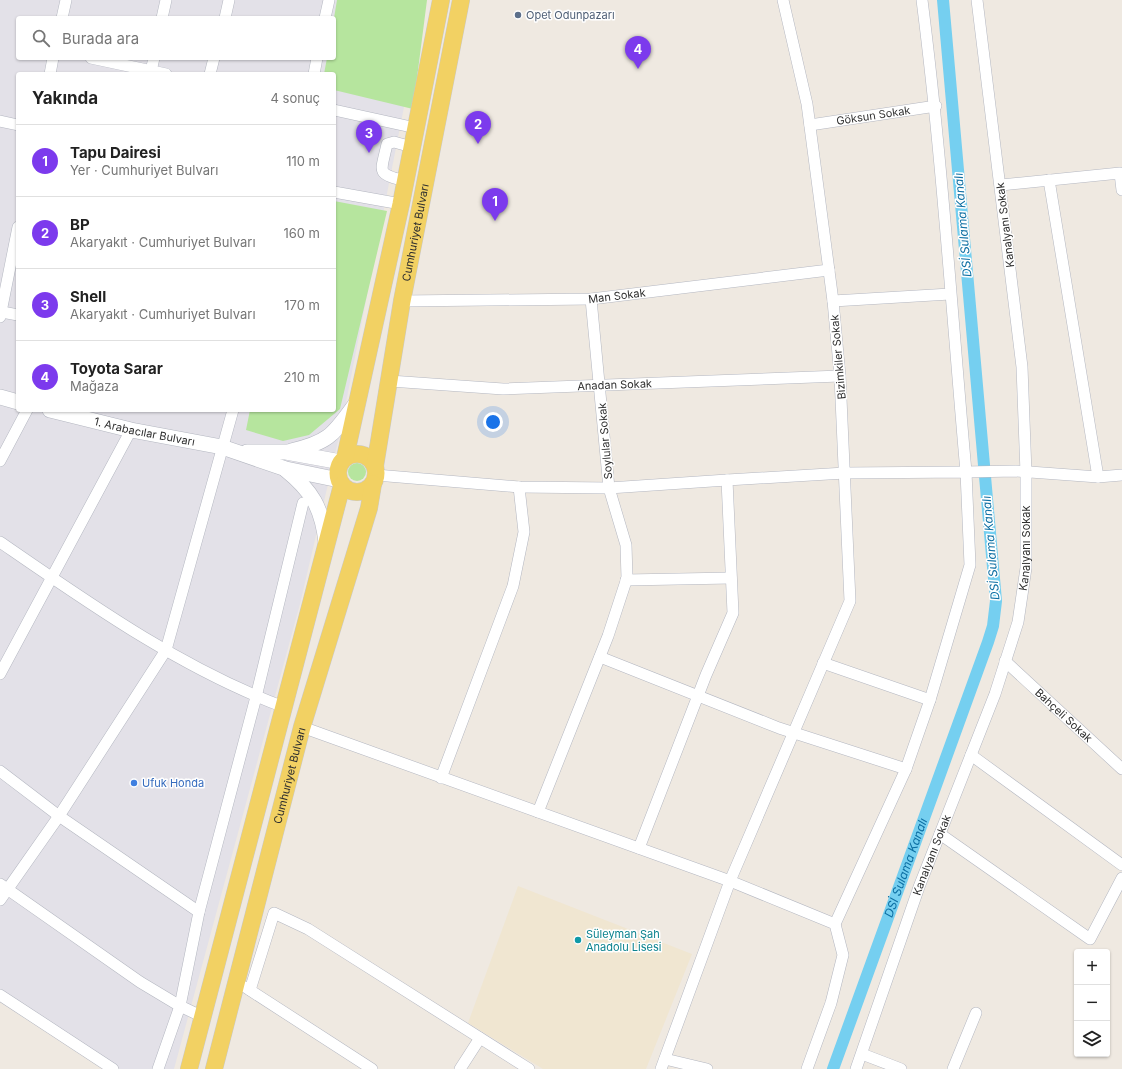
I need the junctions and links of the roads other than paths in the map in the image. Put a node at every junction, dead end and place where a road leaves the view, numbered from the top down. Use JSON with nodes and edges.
{"nodes":[{"id":1,"x":66,"y":0,"type":"edge"},
{"id":2,"x":166,"y":0,"type":"edge"},
{"id":3,"x":229,"y":0,"type":"edge"},
{"id":4,"x":329,"y":0,"type":"edge"},
{"id":5,"x":441,"y":0,"type":"edge"},
{"id":6,"x":461,"y":0,"type":"edge"},
{"id":7,"x":783,"y":0,"type":"edge"},
{"id":8,"x":922,"y":0,"type":"edge"},
{"id":9,"x":977,"y":0,"type":"edge"},
{"id":10,"x":62,"y":16,"type":"edge"},
{"id":11,"x":162,"y":16,"type":"edge"},
{"id":12,"x":225,"y":16,"type":"edge"},
{"id":13,"x":325,"y":16,"type":"edge"},
{"id":14,"x":54,"y":60,"type":"edge"},
{"id":15,"x":100,"y":60,"type":"edge"},
{"id":16,"x":154,"y":60,"type":"edge"},
{"id":17,"x":214,"y":60,"type":"edge"},
{"id":18,"x":317,"y":60,"type":"edge"},
{"id":19,"x":151,"y":71,"type":"junction"},
{"id":20,"x":50,"y":72,"type":"edge"},
{"id":21,"x":156,"y":72,"type":"edge"},
{"id":22,"x":210,"y":72,"type":"edge"},
{"id":23,"x":314,"y":72,"type":"edge"},
{"id":24,"x":936,"y":106,"type":"junction"},
{"id":25,"x":336,"y":110,"type":"edge"},
{"id":26,"x":0,"y":121,"type":"edge"},
{"id":27,"x":16,"y":125,"type":"edge"},
{"id":28,"x":810,"y":125,"type":"junction"},
{"id":29,"x":416,"y":128,"type":"junction"},
{"id":30,"x":412,"y":147,"type":"junction"},
{"id":31,"x":1049,"y":180,"type":"junction"},
{"id":32,"x":405,"y":181,"type":"junction"},
{"id":33,"x":1001,"y":185,"type":"junction"},
{"id":34,"x":1122,"y":190,"type":"edge"},
{"id":35,"x":336,"y":192,"type":"edge"},
{"id":36,"x":401,"y":204,"type":"junction"},
{"id":37,"x":16,"y":237,"type":"edge"},
{"id":38,"x":829,"y":270,"type":"junction"},
{"id":39,"x":950,"y":294,"type":"junction"},
{"id":40,"x":592,"y":299,"type":"junction"},
{"id":41,"x":402,"y":301,"type":"junction"},
{"id":42,"x":833,"y":301,"type":"junction"},
{"id":43,"x":1,"y":314,"type":"edge"},
{"id":44,"x":16,"y":315,"type":"edge"},
{"id":45,"x":840,"y":376,"type":"junction"},
{"id":46,"x":390,"y":381,"type":"junction"},
{"id":47,"x":600,"y":386,"type":"junction"},
{"id":48,"x":0,"y":397,"type":"edge"},
{"id":49,"x":16,"y":401,"type":"edge"},
{"id":50,"x":358,"y":401,"type":"junction"},
{"id":51,"x":26,"y":412,"type":"edge"},
{"id":52,"x":58,"y":412,"type":"edge"},
{"id":53,"x":233,"y":412,"type":"edge"},
{"id":54,"x":131,"y":430,"type":"junction"},
{"id":55,"x":222,"y":447,"type":"junction"},
{"id":56,"x":240,"y":452,"type":"junction"},
{"id":57,"x":286,"y":452,"type":"junction"},
{"id":58,"x":343,"y":460,"type":"junction"},
{"id":59,"x":0,"y":461,"type":"edge"},
{"id":60,"x":286,"y":469,"type":"junction"},
{"id":61,"x":972,"y":472,"type":"junction"},
{"id":62,"x":1021,"y":472,"type":"junction"},
{"id":63,"x":845,"y":473,"type":"junction"},
{"id":64,"x":375,"y":475,"type":"junction"},
{"id":65,"x":1122,"y":475,"type":"edge"},
{"id":66,"x":1098,"y":477,"type":"junction"},
{"id":67,"x":727,"y":480,"type":"junction"},
{"id":68,"x":340,"y":483,"type":"junction"},
{"id":69,"x":519,"y":487,"type":"junction"},
{"id":70,"x":609,"y":488,"type":"junction"},
{"id":71,"x":303,"y":504,"type":"dead end"},
{"id":72,"x":0,"y":542,"type":"edge"},
{"id":73,"x":326,"y":542,"type":"junction"},
{"id":74,"x":52,"y":578,"type":"junction"},
{"id":75,"x":731,"y":578,"type":"junction"},
{"id":76,"x":626,"y":580,"type":"junction"},
{"id":77,"x":166,"y":650,"type":"junction"},
{"id":78,"x":600,"y":657,"type":"junction"},
{"id":79,"x":1006,"y":661,"type":"junction"},
{"id":80,"x":823,"y":663,"type":"junction"},
{"id":81,"x":0,"y":674,"type":"edge"},
{"id":82,"x":256,"y":697,"type":"junction"},
{"id":83,"x":698,"y":697,"type":"junction"},
{"id":84,"x":930,"y":700,"type":"junction"},
{"id":85,"x":284,"y":707,"type":"junction"},
{"id":86,"x":302,"y":727,"type":"junction"},
{"id":87,"x":792,"y":733,"type":"junction"},
{"id":88,"x":971,"y":754,"type":"junction"},
{"id":89,"x":1122,"y":769,"type":"edge"},
{"id":90,"x":906,"y":770,"type":"junction"},
{"id":91,"x":0,"y":771,"type":"edge"},
{"id":92,"x":441,"y":778,"type":"junction"},
{"id":93,"x":538,"y":812,"type":"junction"},
{"id":94,"x":59,"y":816,"type":"junction"},
{"id":95,"x":940,"y":834,"type":"junction"},
{"id":96,"x":639,"y":848,"type":"junction"},
{"id":97,"x":1122,"y":865,"type":"edge"},
{"id":98,"x":1122,"y":878,"type":"edge"},
{"id":99,"x":730,"y":881,"type":"junction"},
{"id":100,"x":3,"y":887,"type":"edge"},
{"id":101,"x":0,"y":900,"type":"edge"},
{"id":102,"x":199,"y":912,"type":"junction"},
{"id":103,"x":835,"y":924,"type":"junction"},
{"id":104,"x":243,"y":986,"type":"junction"},
{"id":105,"x":0,"y":994,"type":"edge"},
{"id":106,"x":180,"y":1006,"type":"junction"},
{"id":107,"x":976,"y":1013,"type":"dead end"},
{"id":108,"x":203,"y":1017,"type":"junction"},
{"id":109,"x":225,"y":1026,"type":"junction"},
{"id":110,"x":480,"y":1038,"type":"junction"},
{"id":111,"x":862,"y":1054,"type":"junction"},
{"id":112,"x":663,"y":1064,"type":"edge"},
{"id":113,"x":216,"y":1068,"type":"edge"},
{"id":114,"x":113,"y":1069,"type":"edge"},
{"id":115,"x":158,"y":1069,"type":"edge"},
{"id":116,"x":189,"y":1069,"type":"edge"},
{"id":117,"x":372,"y":1069,"type":"edge"},
{"id":118,"x":460,"y":1069,"type":"edge"},
{"id":119,"x":529,"y":1069,"type":"edge"},
{"id":120,"x":707,"y":1069,"type":"edge"},
{"id":121,"x":807,"y":1069,"type":"edge"},
{"id":122,"x":856,"y":1069,"type":"edge"},
{"id":123,"x":901,"y":1069,"type":"edge"},
{"id":124,"x":953,"y":1069,"type":"edge"}],
"edges":[{"from":1,"to":10,"type":"street"},
{"from":2,"to":11,"type":"street"},
{"from":3,"to":12,"type":"street"},
{"from":4,"to":13,"type":"street"},
{"from":5,"to":29,"type":"main road","name":"Cumhuriyet Bulvarı"},
{"from":6,"to":41,"type":"main road","name":"Cumhuriyet Bulvarı"},
{"from":7,"to":28,"type":"street","name":"Bizimkiler Sokak"},
{"from":8,"to":24,"type":"street"},
{"from":9,"to":33,"type":"street","name":"Kanalyanı Sokak"},
{"from":14,"to":20,"type":"street"},
{"from":15,"to":19,"type":"street"},
{"from":16,"to":19,"type":"street"},
{"from":17,"to":22,"type":"street"},
{"from":18,"to":23,"type":"street"},
{"from":19,"to":21,"type":"street"},
{"from":24,"to":28,"type":"street","name":"Göksun Sokak"},
{"from":24,"to":39,"type":"street"},
{"from":25,"to":29,"type":"street"},
{"from":26,"to":27,"type":"street"},
{"from":28,"to":38,"type":"street","name":"Bizimkiler Sokak"},
{"from":29,"to":30,"type":"main road","name":"Cumhuriyet Bulvarı"},
{"from":30,"to":32,"type":"main road","name":"Cumhuriyet Bulvarı"},
{"from":30,"to":32,"type":"street"},
{"from":31,"to":33,"type":"street"},
{"from":31,"to":34,"type":"street"},
{"from":31,"to":66,"type":"street"},
{"from":32,"to":36,"type":"main road","name":"Cumhuriyet Bulvarı"},
{"from":33,"to":62,"type":"street","name":"Kanalyanı Sokak"},
{"from":35,"to":36,"type":"street"},
{"from":36,"to":50,"type":"main road","name":"Cumhuriyet Bulvarı"},
{"from":37,"to":43,"type":"street"},
{"from":38,"to":40,"type":"street","name":"Man Sokak"},
{"from":38,"to":42,"type":"street","name":"Bizimkiler Sokak"},
{"from":39,"to":42,"type":"street"},
{"from":39,"to":61,"type":"street"},
{"from":40,"to":41,"type":"street","name":"Man Sokak"},
{"from":40,"to":47,"type":"street","name":"Soylular Sokak"},
{"from":41,"to":46,"type":"main road","name":"Cumhuriyet Bulvarı"},
{"from":42,"to":45,"type":"street","name":"Bizimkiler Sokak"},
{"from":43,"to":44,"type":"street"},
{"from":45,"to":47,"type":"street","name":"Anadan Sokak"},
{"from":45,"to":63,"type":"street","name":"Bizimkiler Sokak"},
{"from":46,"to":47,"type":"street","name":"Anadan Sokak"},
{"from":46,"to":64,"type":"main road","name":"Cumhuriyet Bulvarı"},
{"from":47,"to":70,"type":"street","name":"Soylular Sokak"},
{"from":48,"to":49,"type":"main road"},
{"from":50,"to":57,"type":"main road"},
{"from":50,"to":58,"type":"main road","name":"Cumhuriyet Bulvarı"},
{"from":51,"to":59,"type":"street"},
{"from":52,"to":54,"type":"main road","name":"1. Arabacılar Bulvarı"},
{"from":53,"to":55,"type":"street"},
{"from":54,"to":55,"type":"main road","name":"1. Arabacılar Bulvarı"},
{"from":54,"to":74,"type":"street"},
{"from":55,"to":56,"type":"main road","name":"1. Arabacılar Bulvarı"},
{"from":55,"to":77,"type":"street"},
{"from":56,"to":57,"type":"main road","name":"1. Arabacılar Bulvarı"},
{"from":56,"to":60,"type":"main road","name":"1. Arabacılar Bulvarı"},
{"from":57,"to":58,"type":"main road","name":"1. Arabacılar Bulvarı"},
{"from":58,"to":64,"type":"main road"},
{"from":58,"to":68,"type":"main road"},
{"from":60,"to":68,"type":"main road","name":"1. Arabacılar Bulvarı"},
{"from":60,"to":73,"type":"main road"},
{"from":61,"to":62,"type":"street"},
{"from":61,"to":63,"type":"street"},
{"from":61,"to":84,"type":"street"},
{"from":62,"to":66,"type":"street"},
{"from":62,"to":79,"type":"street","name":"Kanalyanı Sokak"},
{"from":63,"to":67,"type":"street"},
{"from":63,"to":80,"type":"street","name":"Bizimkiler Sokak"},
{"from":64,"to":68,"type":"main road"},
{"from":64,"to":69,"type":"street"},
{"from":64,"to":86,"type":"main road","name":"Cumhuriyet Bulvarı"},
{"from":65,"to":66,"type":"street"},
{"from":67,"to":70,"type":"street"},
{"from":67,"to":75,"type":"street"},
{"from":68,"to":73,"type":"main road","name":"Cumhuriyet Bulvarı"},
{"from":69,"to":70,"type":"street"},
{"from":69,"to":92,"type":"street"},
{"from":70,"to":76,"type":"street","name":"Soylular Sokak"},
{"from":71,"to":82,"type":"street"},
{"from":72,"to":74,"type":"street"},
{"from":73,"to":85,"type":"main road","name":"Cumhuriyet Bulvarı"},
{"from":74,"to":77,"type":"street"},
{"from":74,"to":81,"type":"street"},
{"from":75,"to":76,"type":"street"},
{"from":75,"to":83,"type":"street"},
{"from":76,"to":78,"type":"street","name":"Soylular Sokak"},
{"from":77,"to":82,"type":"street"},
{"from":77,"to":94,"type":"street"},
{"from":78,"to":83,"type":"street"},
{"from":78,"to":93,"type":"street","name":"Soylular Sokak"},
{"from":79,"to":88,"type":"street","name":"Kanalyanı Sokak"},
{"from":79,"to":89,"type":"street","name":"Bahçeli Sokak"},
{"from":80,"to":84,"type":"street"},
{"from":80,"to":87,"type":"street","name":"Bizimkiler Sokak"},
{"from":82,"to":85,"type":"street"},
{"from":82,"to":102,"type":"street"},
{"from":83,"to":87,"type":"street"},
{"from":83,"to":96,"type":"street"},
{"from":84,"to":90,"type":"street"},
{"from":85,"to":108,"type":"main road","name":"Cumhuriyet Bulvarı"},
{"from":86,"to":92,"type":"street"},
{"from":86,"to":104,"type":"main road","name":"Cumhuriyet Bulvarı"},
{"from":87,"to":90,"type":"street"},
{"from":87,"to":99,"type":"street","name":"Bizimkiler Sokak"},
{"from":88,"to":95,"type":"street","name":"Kanalyanı Sokak"},
{"from":88,"to":97,"type":"street"},
{"from":90,"to":103,"type":"street"},
{"from":91,"to":94,"type":"street"},
{"from":92,"to":93,"type":"street"},
{"from":93,"to":96,"type":"street"},
{"from":94,"to":100,"type":"street"},
{"from":94,"to":102,"type":"street"},
{"from":95,"to":98,"type":"street"},
{"from":95,"to":111,"type":"street","name":"Kanalyanı Sokak"},
{"from":96,"to":99,"type":"street"},
{"from":99,"to":103,"type":"street"},
{"from":99,"to":112,"type":"street","name":"Bizimkiler Sokak"},
{"from":100,"to":101,"type":"street"},
{"from":100,"to":106,"type":"street"},
{"from":102,"to":106,"type":"street"},
{"from":103,"to":121,"type":"street"},
{"from":104,"to":109,"type":"main road","name":"Cumhuriyet Bulvarı"},
{"from":104,"to":110,"type":"street"},
{"from":104,"to":117,"type":"street"},
{"from":105,"to":114,"type":"street"},
{"from":106,"to":108,"type":"street"},
{"from":106,"to":115,"type":"street"},
{"from":107,"to":124,"type":"street"},
{"from":108,"to":109,"type":"main road"},
{"from":108,"to":116,"type":"main road","name":"Cumhuriyet Bulvarı"},
{"from":109,"to":113,"type":"main road","name":"Cumhuriyet Bulvarı"},
{"from":110,"to":118,"type":"street"},
{"from":110,"to":119,"type":"street"},
{"from":111,"to":122,"type":"street","name":"Kanalyanı Sokak"},
{"from":111,"to":123,"type":"street"},
{"from":112,"to":120,"type":"street"}]}
